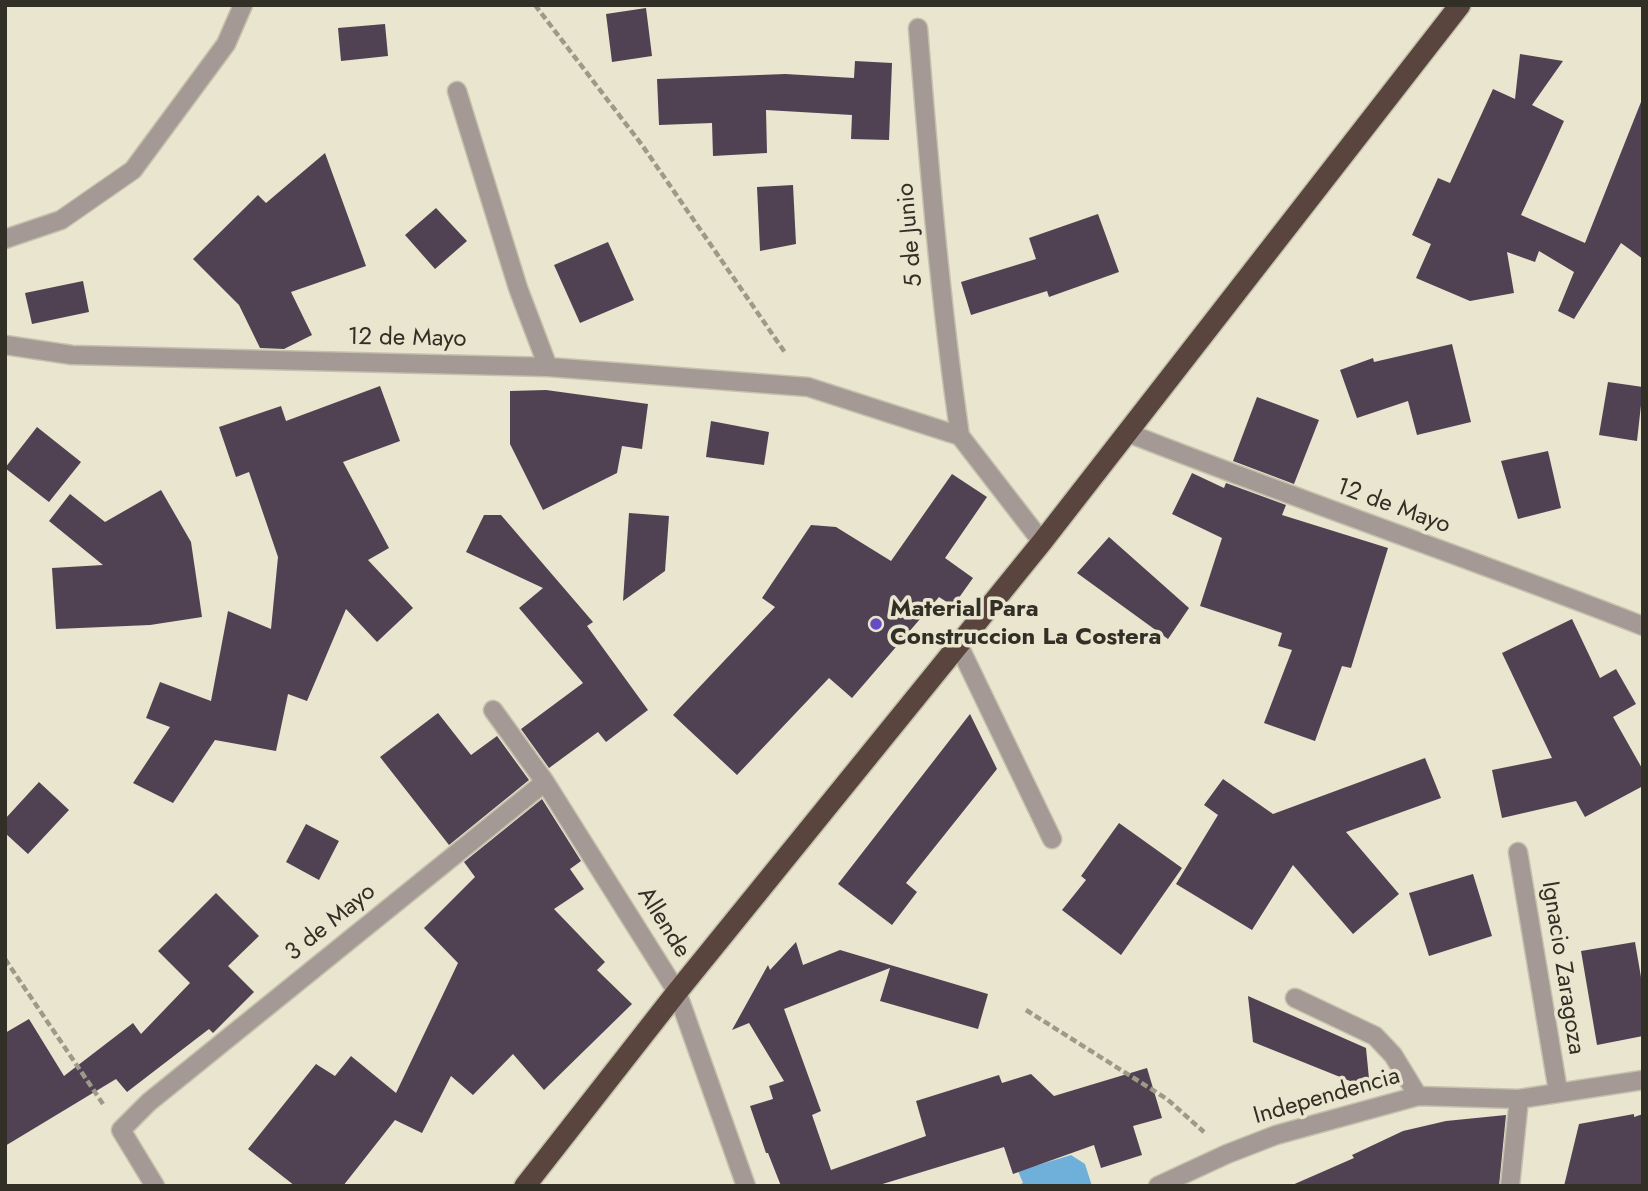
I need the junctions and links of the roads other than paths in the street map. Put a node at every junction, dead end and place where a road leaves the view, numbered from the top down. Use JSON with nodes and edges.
{"nodes":[{"id":1,"x":243,"y":5,"type":"edge"},
{"id":2,"x":1460,"y":5,"type":"edge"},
{"id":3,"x":918,"y":28,"type":"dead end"},
{"id":4,"x":457,"y":91,"type":"dead end"},
{"id":5,"x":5,"y":239,"type":"edge"},
{"id":6,"x":5,"y":345,"type":"edge"},
{"id":7,"x":548,"y":367,"type":"junction"},
{"id":8,"x":1128,"y":433,"type":"junction"},
{"id":9,"x":960,"y":436,"type":"junction"},
{"id":10,"x":1042,"y":542,"type":"junction"},
{"id":11,"x":1643,"y":626,"type":"edge"},
{"id":12,"x":959,"y":646,"type":"junction"},
{"id":13,"x":493,"y":710,"type":"dead end"},
{"id":14,"x":545,"y":782,"type":"junction"},
{"id":15,"x":1052,"y":839,"type":"dead end"},
{"id":16,"x":1518,"y":852,"type":"dead end"},
{"id":17,"x":677,"y":992,"type":"junction"},
{"id":18,"x":1295,"y":998,"type":"dead end"},
{"id":19,"x":1643,"y":1080,"type":"edge"},
{"id":20,"x":1558,"y":1091,"type":"junction"},
{"id":21,"x":1418,"y":1096,"type":"junction"},
{"id":22,"x":1519,"y":1099,"type":"junction"},
{"id":23,"x":155,"y":1186,"type":"edge"},
{"id":24,"x":525,"y":1186,"type":"edge"},
{"id":25,"x":746,"y":1186,"type":"edge"},
{"id":26,"x":1158,"y":1186,"type":"edge"},
{"id":27,"x":1510,"y":1186,"type":"edge"}],
"edges":[{"from":1,"to":5,"type":"street"},
{"from":2,"to":8,"type":"highway"},
{"from":3,"to":9,"type":"street","name":"5 de Junio"},
{"from":4,"to":7,"type":"street"},
{"from":6,"to":7,"type":"street","name":"12 de Mayo"},
{"from":7,"to":9,"type":"street","name":"12 de Mayo"},
{"from":8,"to":10,"type":"highway"},
{"from":8,"to":11,"type":"street","name":"12 de Mayo"},
{"from":9,"to":10,"type":"street"},
{"from":10,"to":12,"type":"highway"},
{"from":12,"to":15,"type":"street"},
{"from":12,"to":17,"type":"highway"},
{"from":13,"to":14,"type":"street","name":"Allende"},
{"from":14,"to":17,"type":"street","name":"Allende"},
{"from":14,"to":23,"type":"street","name":"3 de Mayo"},
{"from":16,"to":20,"type":"street","name":"Ignacio Zaragoza"},
{"from":17,"to":24,"type":"highway"},
{"from":17,"to":25,"type":"street","name":"Allende"},
{"from":18,"to":21,"type":"street"},
{"from":19,"to":20,"type":"street","name":"Independencia"},
{"from":20,"to":22,"type":"street","name":"Independencia"},
{"from":21,"to":22,"type":"street","name":"Independencia"},
{"from":21,"to":26,"type":"street","name":"Independencia"},
{"from":22,"to":27,"type":"street"}]}
